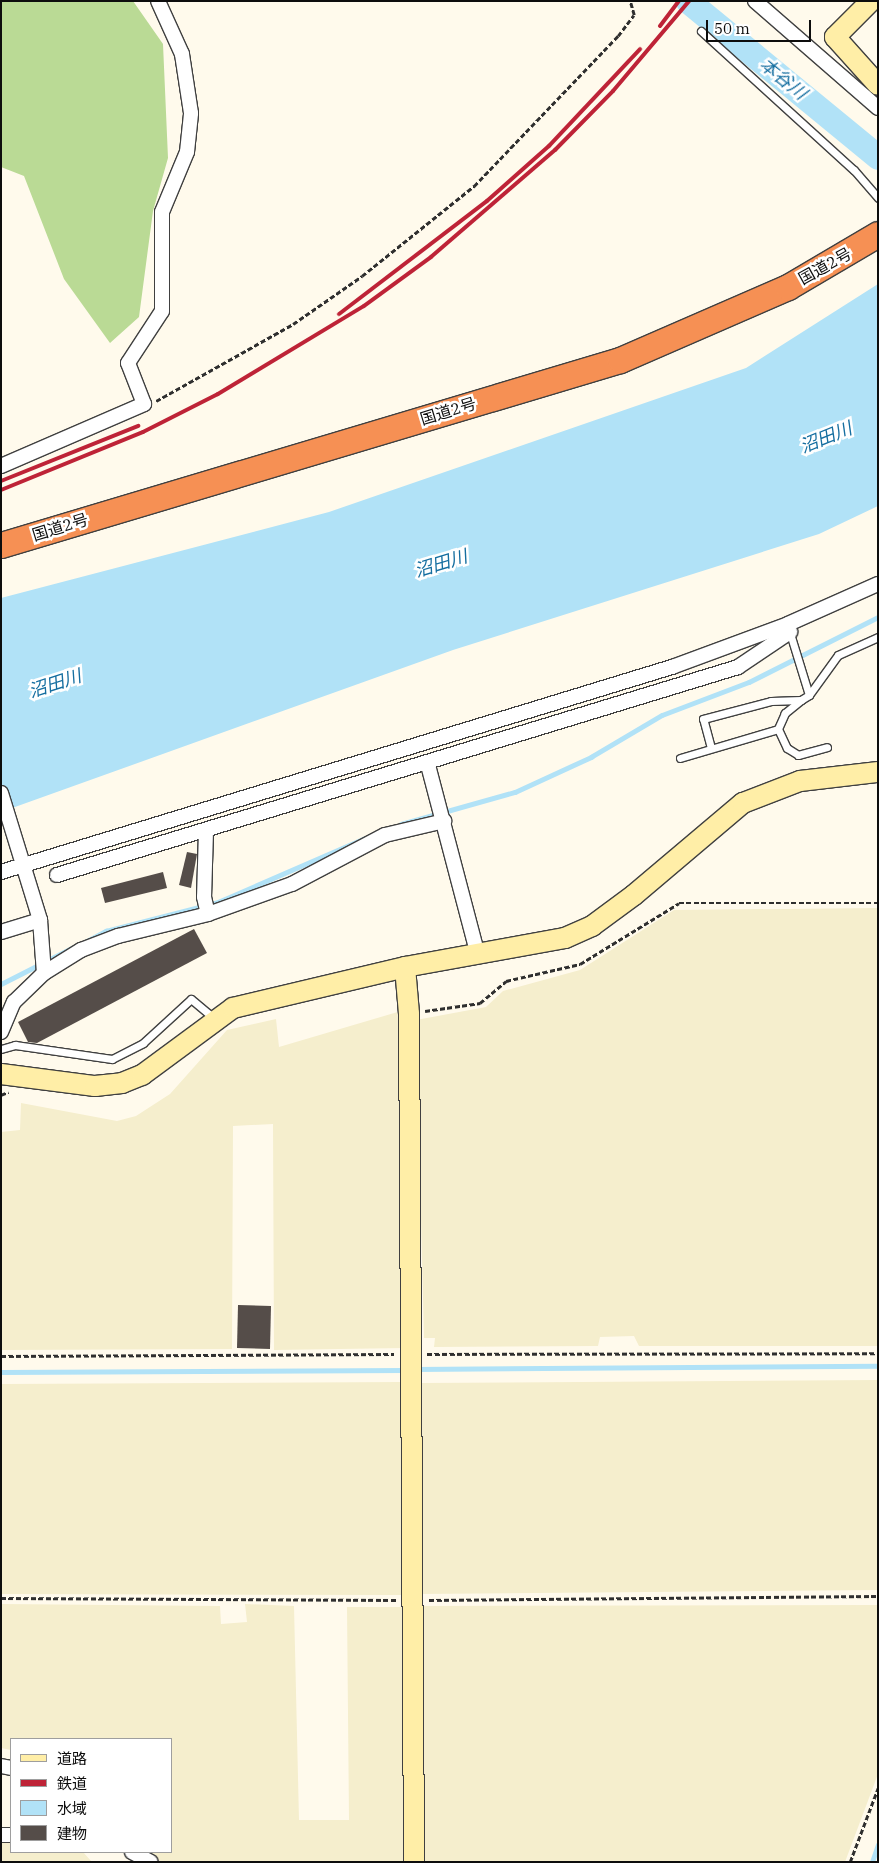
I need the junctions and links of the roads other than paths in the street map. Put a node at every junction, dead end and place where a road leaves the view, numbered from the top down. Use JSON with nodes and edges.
{"nodes":[{"id":1,"x":158,"y":1,"type":"edge"},
{"id":2,"x":755,"y":1,"type":"edge"},
{"id":3,"x":871,"y":1,"type":"edge"},
{"id":4,"x":701,"y":31,"type":"dead end"},
{"id":5,"x":878,"y":85,"type":"edge"},
{"id":6,"x":878,"y":108,"type":"edge"},
{"id":7,"x":878,"y":198,"type":"edge"},
{"id":8,"x":878,"y":234,"type":"edge"},
{"id":9,"x":1,"y":466,"type":"edge"},
{"id":10,"x":1,"y":545,"type":"edge"},
{"id":11,"x":878,"y":584,"type":"edge"},
{"id":12,"x":789,"y":628,"type":"junction"},
{"id":13,"x":878,"y":637,"type":"edge"},
{"id":14,"x":809,"y":695,"type":"junction"},
{"id":15,"x":801,"y":700,"type":"junction"},
{"id":16,"x":778,"y":729,"type":"junction"},
{"id":17,"x":827,"y":747,"type":"dead end"},
{"id":18,"x":711,"y":748,"type":"junction"},
{"id":19,"x":680,"y":758,"type":"dead end"},
{"id":20,"x":428,"y":765,"type":"junction"},
{"id":21,"x":878,"y":772,"type":"edge"},
{"id":22,"x":1,"y":793,"type":"edge"},
{"id":23,"x":444,"y":821,"type":"junction"},
{"id":24,"x":206,"y":831,"type":"junction"},
{"id":25,"x":23,"y":861,"type":"junction"},
{"id":26,"x":1,"y":872,"type":"edge"},
{"id":27,"x":57,"y":875,"type":"dead end"},
{"id":28,"x":208,"y":914,"type":"junction"},
{"id":29,"x":40,"y":920,"type":"junction"},
{"id":30,"x":1,"y":932,"type":"edge"},
{"id":31,"x":478,"y":955,"type":"junction"},
{"id":32,"x":405,"y":966,"type":"junction"},
{"id":33,"x":44,"y":973,"type":"junction"},
{"id":34,"x":214,"y":1018,"type":"junction"},
{"id":35,"x":1,"y":1032,"type":"edge"},
{"id":36,"x":1,"y":1049,"type":"edge"},
{"id":37,"x":1,"y":1074,"type":"edge"},
{"id":38,"x":134,"y":1853,"type":"edge"},
{"id":39,"x":151,"y":1862,"type":"edge"},
{"id":40,"x":414,"y":1862,"type":"edge"}],
"edges":[{"from":1,"to":9,"type":"street"},
{"from":2,"to":6,"type":"street"},
{"from":3,"to":5,"type":"street"},
{"from":4,"to":7,"type":"lane"},
{"from":8,"to":10,"type":"highway","name":"国道2号"},
{"from":11,"to":12,"type":"street"},
{"from":12,"to":14,"type":"lane"},
{"from":12,"to":20,"type":"street"},
{"from":12,"to":25,"type":"street"},
{"from":13,"to":14,"type":"lane"},
{"from":14,"to":15,"type":"lane"},
{"from":15,"to":16,"type":"lane"},
{"from":15,"to":18,"type":"lane"},
{"from":16,"to":17,"type":"lane"},
{"from":16,"to":18,"type":"lane"},
{"from":18,"to":19,"type":"lane"},
{"from":20,"to":23,"type":"street"},
{"from":20,"to":24,"type":"street"},
{"from":21,"to":31,"type":"street"},
{"from":22,"to":25,"type":"street"},
{"from":23,"to":28,"type":"street"},
{"from":23,"to":31,"type":"street"},
{"from":24,"to":27,"type":"street"},
{"from":24,"to":28,"type":"street"},
{"from":25,"to":26,"type":"street"},
{"from":25,"to":29,"type":"street"},
{"from":28,"to":33,"type":"street"},
{"from":29,"to":30,"type":"street"},
{"from":29,"to":33,"type":"street"},
{"from":31,"to":32,"type":"street"},
{"from":32,"to":34,"type":"street"},
{"from":32,"to":40,"type":"street"},
{"from":33,"to":35,"type":"street"},
{"from":34,"to":36,"type":"lane"},
{"from":34,"to":37,"type":"street"},
{"from":38,"to":39,"type":"street"}]}
